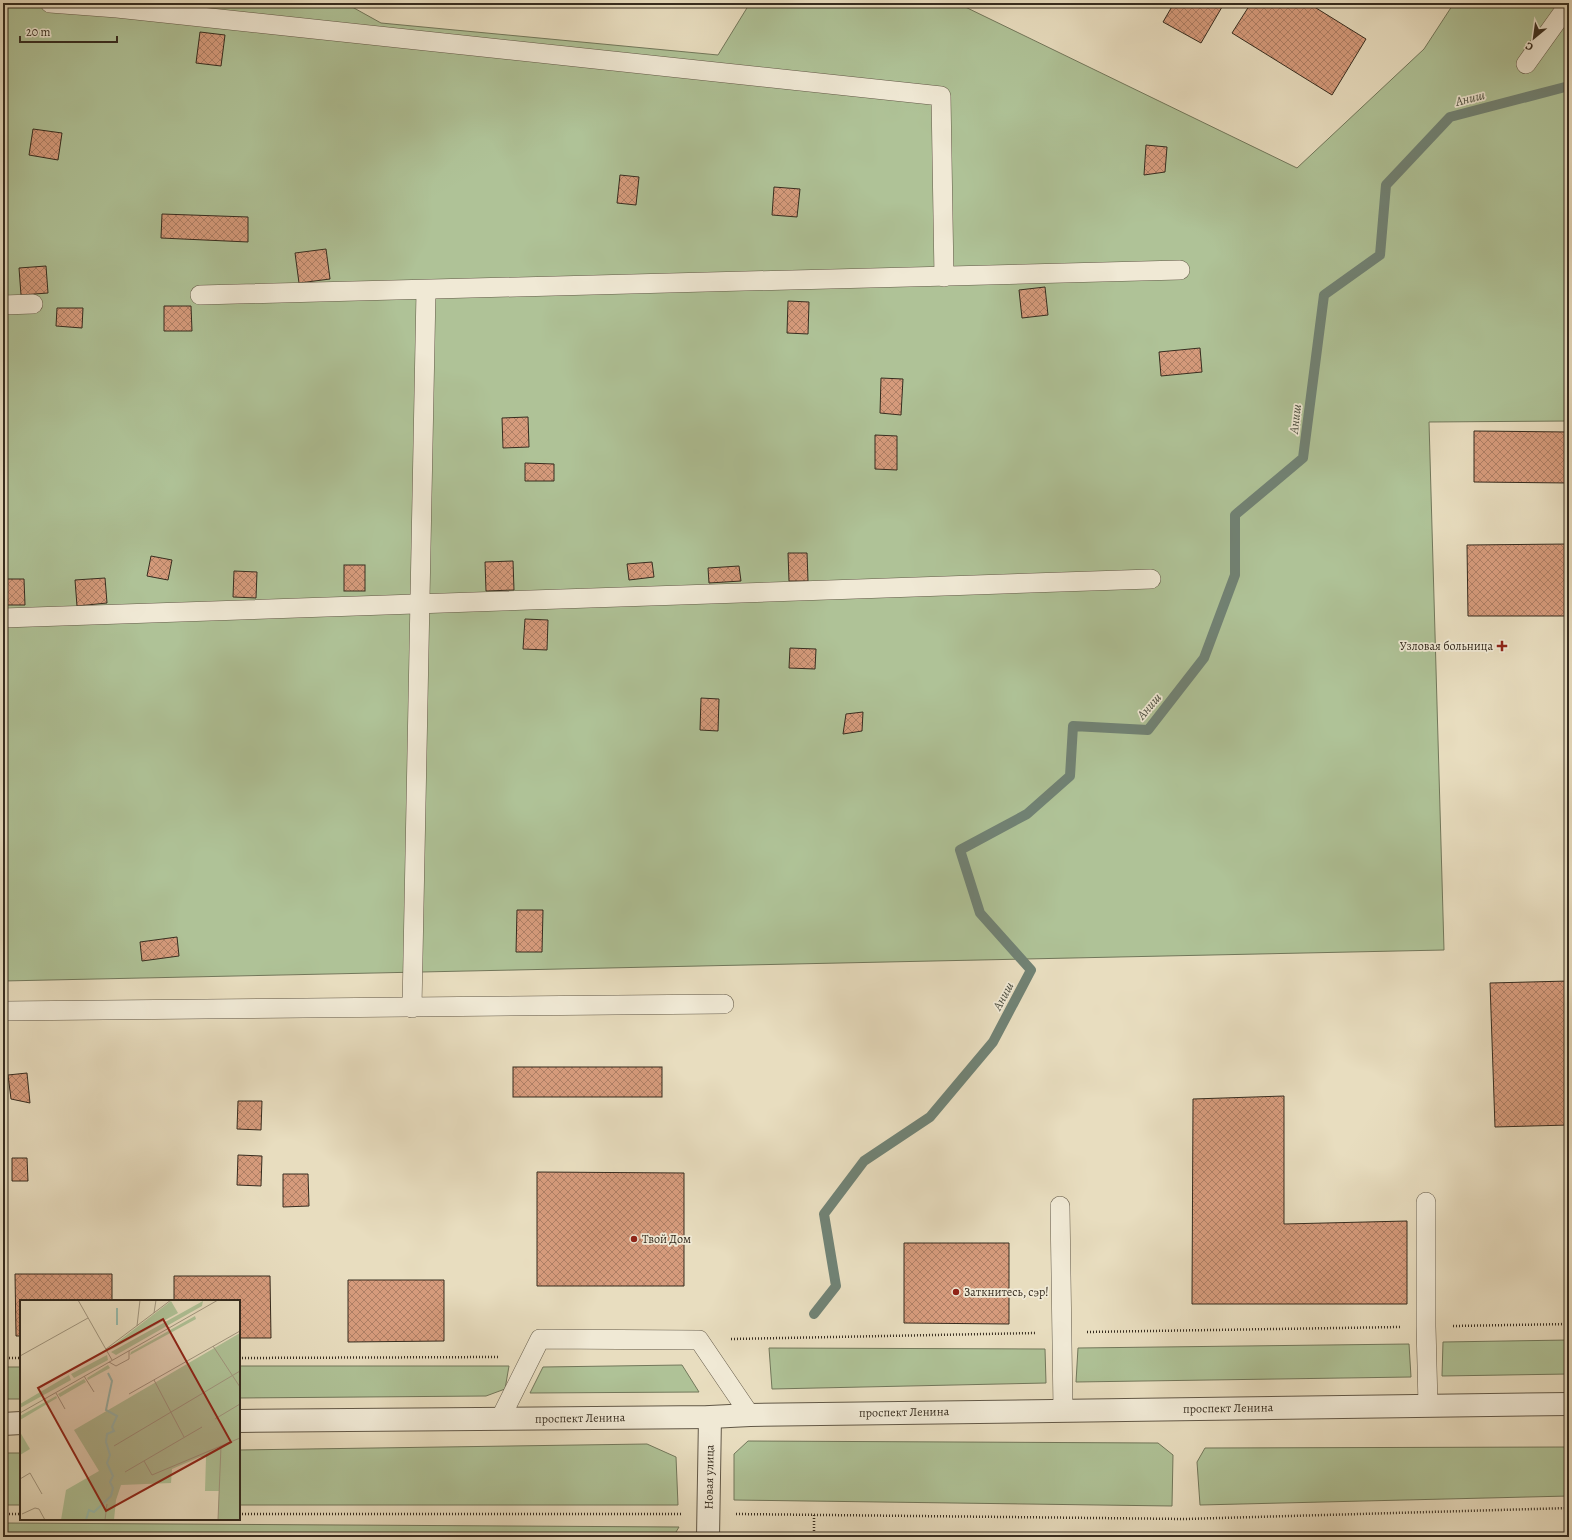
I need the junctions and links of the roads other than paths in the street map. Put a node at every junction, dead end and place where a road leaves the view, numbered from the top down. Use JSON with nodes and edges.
{"nodes":[{"id":1,"x":50,"y":3,"type":"edge"},
{"id":2,"x":1569,"y":4,"type":"edge"},
{"id":3,"x":118,"y":6,"type":"edge"},
{"id":4,"x":1526,"y":64,"type":"dead end"},
{"id":5,"x":1180,"y":270,"type":"dead end"},
{"id":6,"x":944,"y":277,"type":"junction"},
{"id":7,"x":426,"y":291,"type":"junction"},
{"id":8,"x":200,"y":295,"type":"dead end"},
{"id":9,"x":33,"y":304,"type":"dead end"},
{"id":10,"x":3,"y":305,"type":"edge"},
{"id":11,"x":1151,"y":579,"type":"dead end"},
{"id":12,"x":420,"y":604,"type":"junction"},
{"id":13,"x":3,"y":618,"type":"edge"},
{"id":14,"x":724,"y":1004,"type":"dead end"},
{"id":15,"x":412,"y":1008,"type":"junction"},
{"id":16,"x":3,"y":1012,"type":"edge"},
{"id":17,"x":1426,"y":1202,"type":"dead end"},
{"id":18,"x":1060,"y":1206,"type":"dead end"},
{"id":19,"x":1569,"y":1404,"type":"edge"},
{"id":20,"x":1428,"y":1405,"type":"junction"},
{"id":21,"x":1063,"y":1410,"type":"junction"},
{"id":22,"x":750,"y":1415,"type":"junction"},
{"id":23,"x":710,"y":1417,"type":"junction"},
{"id":24,"x":500,"y":1419,"type":"junction"},
{"id":25,"x":240,"y":1421,"type":"edge"},
{"id":26,"x":20,"y":1423,"type":"edge"},
{"id":27,"x":3,"y":1424,"type":"edge"},
{"id":28,"x":708,"y":1537,"type":"edge"}],
"edges":[{"from":1,"to":3,"type":"lane"},
{"from":2,"to":4,"type":"lane"},
{"from":3,"to":6,"type":"lane"},
{"from":5,"to":6,"type":"lane"},
{"from":6,"to":7,"type":"lane"},
{"from":7,"to":8,"type":"lane"},
{"from":7,"to":12,"type":"lane"},
{"from":9,"to":10,"type":"lane"},
{"from":11,"to":12,"type":"lane"},
{"from":12,"to":13,"type":"lane"},
{"from":12,"to":15,"type":"lane"},
{"from":14,"to":15,"type":"lane"},
{"from":15,"to":16,"type":"lane"},
{"from":17,"to":20,"type":"lane"},
{"from":18,"to":21,"type":"lane"},
{"from":19,"to":20,"type":"street","name":"проспект Ленина"},
{"from":20,"to":21,"type":"street","name":"проспект Ленина"},
{"from":21,"to":22,"type":"street","name":"проспект Ленина"},
{"from":22,"to":23,"type":"street","name":"проспект Ленина"},
{"from":22,"to":24,"type":"lane"},
{"from":23,"to":24,"type":"street","name":"проспект Ленина"},
{"from":23,"to":28,"type":"street","name":"Новая улица"},
{"from":24,"to":25,"type":"street","name":"проспект Ленина"},
{"from":26,"to":27,"type":"street"}]}
